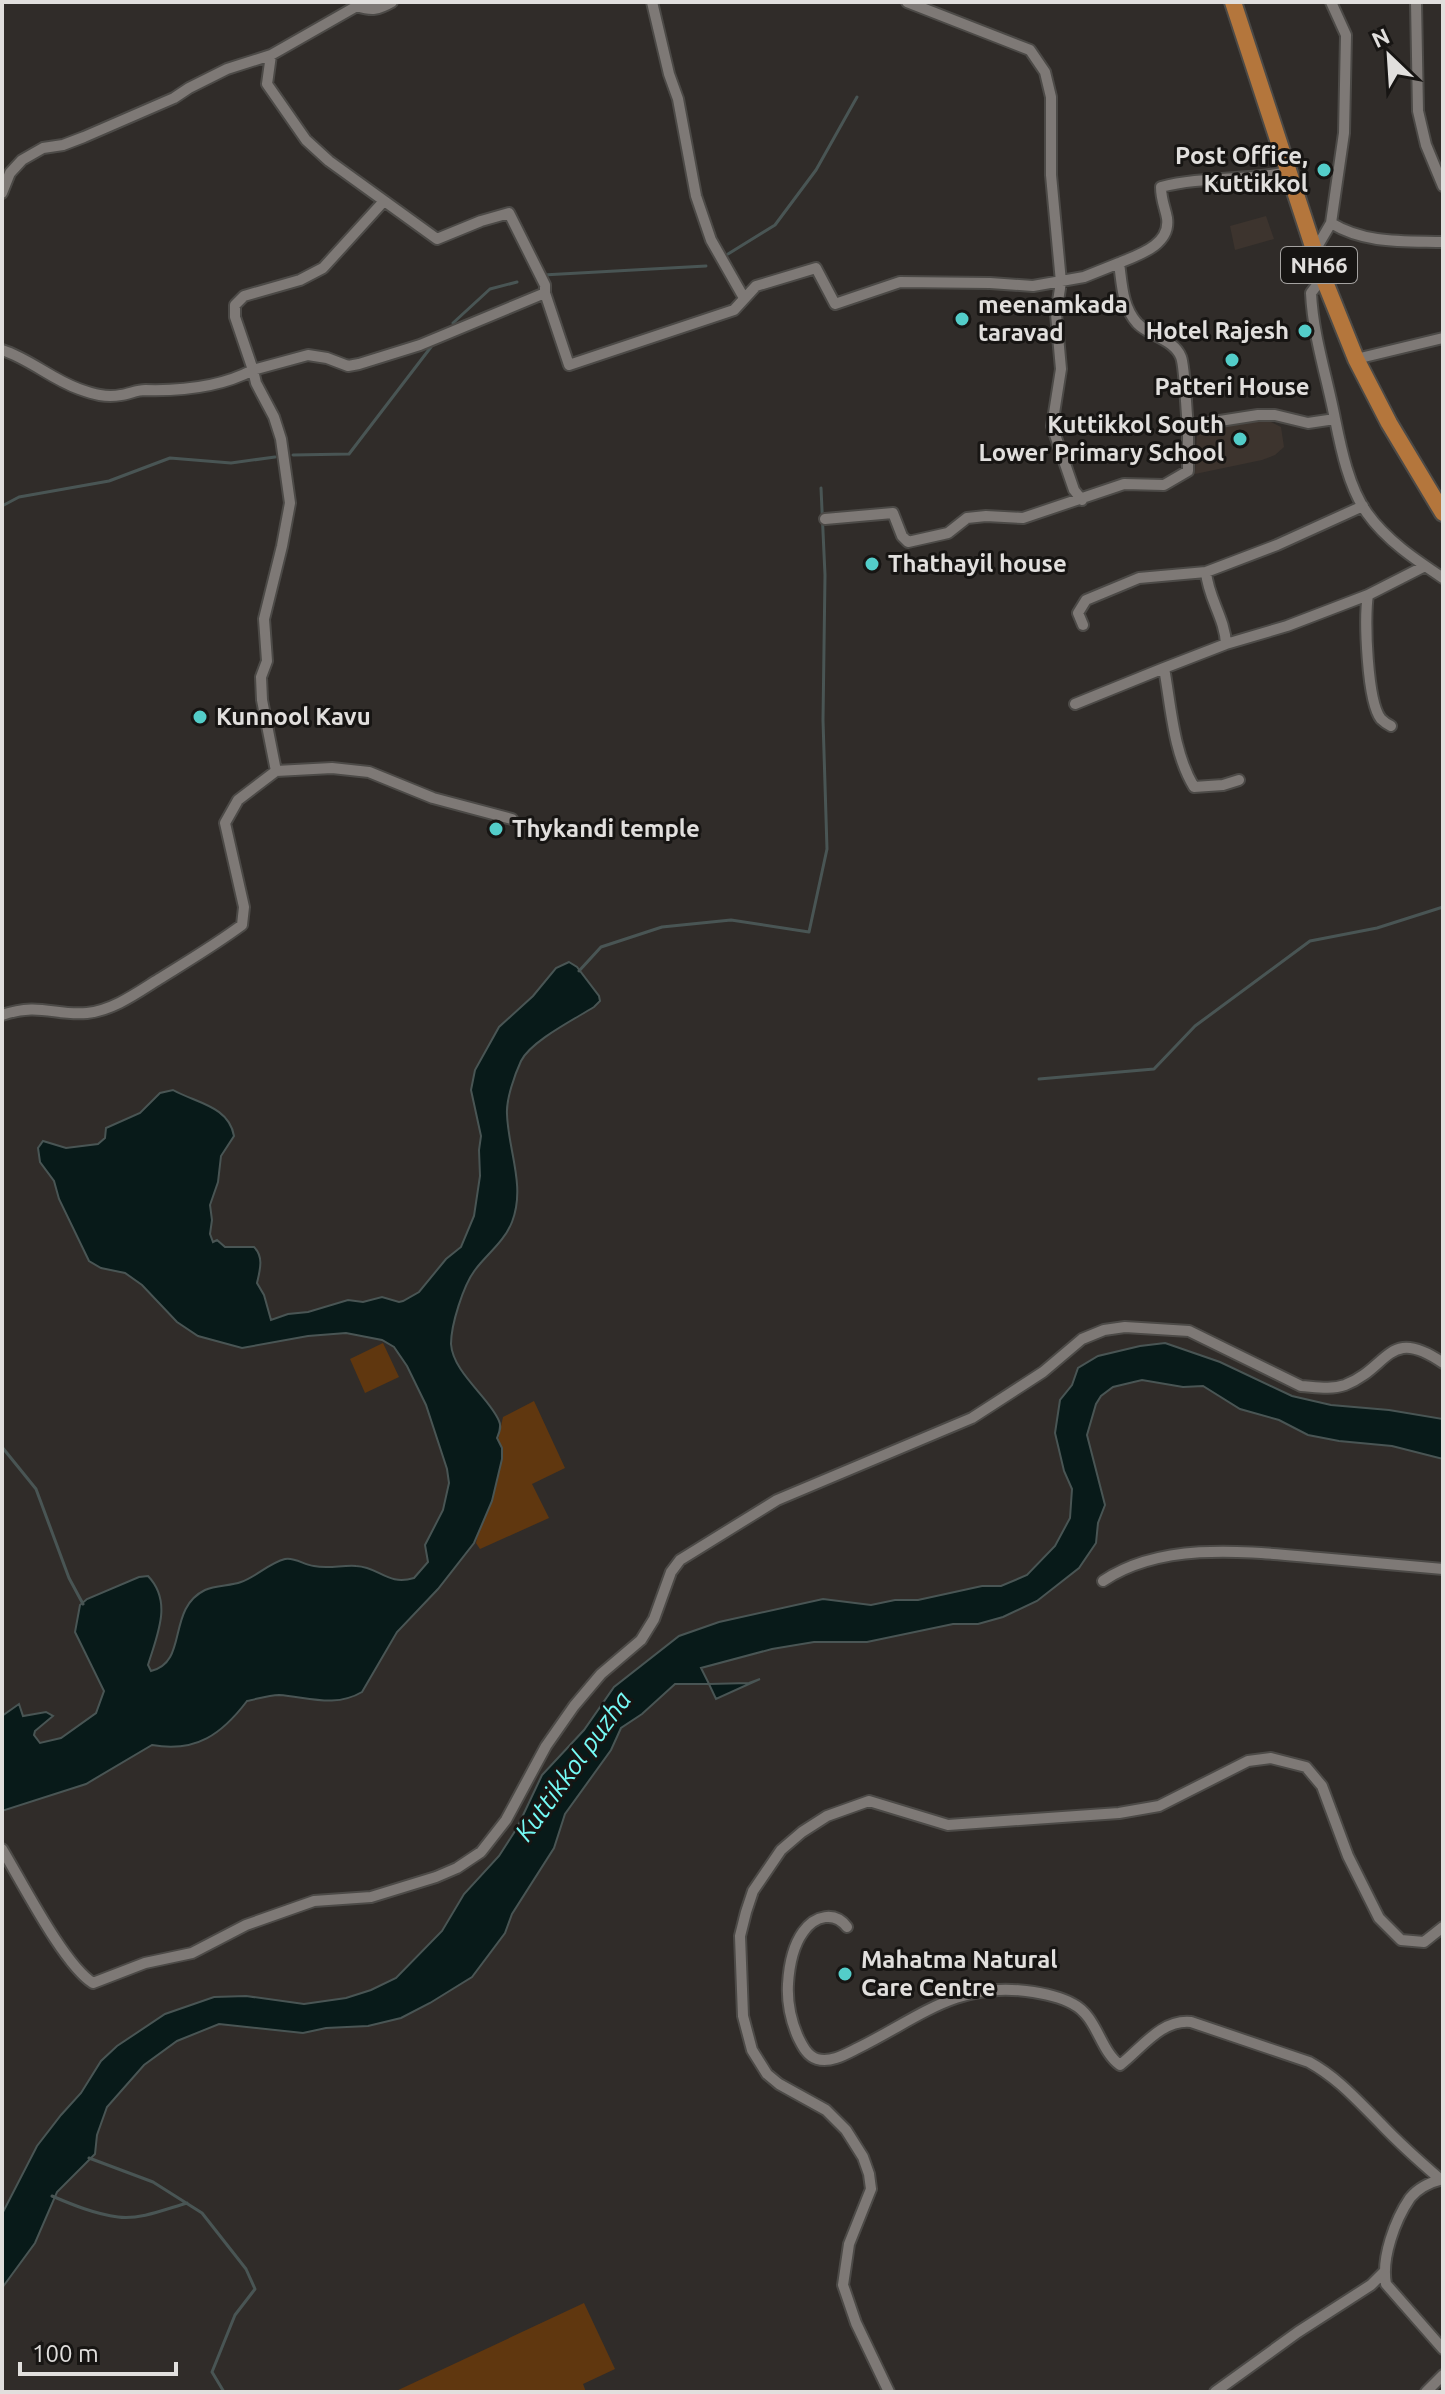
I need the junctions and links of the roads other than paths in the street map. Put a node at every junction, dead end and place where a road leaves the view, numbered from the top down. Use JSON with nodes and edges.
{"nodes":[{"id":1,"x":392,"y":2,"type":"edge"},
{"id":2,"x":652,"y":2,"type":"edge"},
{"id":3,"x":907,"y":2,"type":"edge"},
{"id":4,"x":1233,"y":2,"type":"edge"},
{"id":5,"x":1331,"y":2,"type":"edge"},
{"id":6,"x":1416,"y":2,"type":"edge"},
{"id":7,"x":357,"y":4,"type":"edge"},
{"id":8,"x":271,"y":55,"type":"junction"},
{"id":9,"x":1288,"y":172,"type":"junction"},
{"id":10,"x":1443,"y":186,"type":"edge"},
{"id":11,"x":2,"y":193,"type":"edge"},
{"id":12,"x":384,"y":201,"type":"junction"},
{"id":13,"x":1331,"y":223,"type":"junction"},
{"id":14,"x":1443,"y":242,"type":"edge"},
{"id":15,"x":1314,"y":252,"type":"junction"},
{"id":16,"x":1119,"y":263,"type":"junction"},
{"id":17,"x":1323,"y":277,"type":"junction"},
{"id":18,"x":1061,"y":282,"type":"junction"},
{"id":19,"x":545,"y":293,"type":"junction"},
{"id":20,"x":744,"y":298,"type":"junction"},
{"id":21,"x":1443,"y":338,"type":"edge"},
{"id":22,"x":2,"y":350,"type":"edge"},
{"id":23,"x":1356,"y":359,"type":"junction"},
{"id":24,"x":253,"y":370,"type":"junction"},
{"id":25,"x":1335,"y":419,"type":"junction"},
{"id":26,"x":1188,"y":426,"type":"junction"},
{"id":27,"x":1082,"y":500,"type":"junction"},
{"id":28,"x":1363,"y":506,"type":"junction"},
{"id":29,"x":1443,"y":513,"type":"edge"},
{"id":30,"x":825,"y":519,"type":"dead end"},
{"id":31,"x":1425,"y":566,"type":"junction"},
{"id":32,"x":1206,"y":572,"type":"junction"},
{"id":33,"x":1443,"y":578,"type":"edge"},
{"id":34,"x":1368,"y":595,"type":"junction"},
{"id":35,"x":1083,"y":625,"type":"dead end"},
{"id":36,"x":1226,"y":644,"type":"junction"},
{"id":37,"x":1164,"y":668,"type":"junction"},
{"id":38,"x":1075,"y":704,"type":"dead end"},
{"id":39,"x":1391,"y":726,"type":"dead end"},
{"id":40,"x":276,"y":771,"type":"junction"},
{"id":41,"x":1239,"y":780,"type":"dead end"},
{"id":42,"x":512,"y":819,"type":"dead end"},
{"id":43,"x":2,"y":1015,"type":"edge"},
{"id":44,"x":1443,"y":1363,"type":"edge"},
{"id":45,"x":1443,"y":1569,"type":"edge"},
{"id":46,"x":1103,"y":1581,"type":"dead end"},
{"id":47,"x":2,"y":1849,"type":"edge"},
{"id":48,"x":847,"y":1927,"type":"dead end"},
{"id":49,"x":1443,"y":1927,"type":"edge"},
{"id":50,"x":1442,"y":2179,"type":"edge"},
{"id":51,"x":1384,"y":2272,"type":"junction"},
{"id":52,"x":1443,"y":2349,"type":"edge"},
{"id":53,"x":1443,"y":2375,"type":"edge"},
{"id":54,"x":889,"y":2392,"type":"edge"},
{"id":55,"x":1215,"y":2392,"type":"edge"},
{"id":56,"x":1426,"y":2392,"type":"edge"}],
"edges":[{"from":1,"to":7,"type":"street"},
{"from":2,"to":20,"type":"street"},
{"from":3,"to":18,"type":"street"},
{"from":4,"to":9,"type":"highway","number":"NH66"},
{"from":5,"to":13,"type":"street"},
{"from":6,"to":10,"type":"street"},
{"from":7,"to":8,"type":"street"},
{"from":8,"to":11,"type":"street"},
{"from":8,"to":12,"type":"street"},
{"from":9,"to":15,"type":"highway","number":"NH66"},
{"from":9,"to":16,"type":"street"},
{"from":12,"to":19,"type":"street"},
{"from":12,"to":24,"type":"street"},
{"from":13,"to":14,"type":"street"},
{"from":13,"to":15,"type":"street"},
{"from":15,"to":17,"type":"highway","number":"NH66"},
{"from":16,"to":18,"type":"street"},
{"from":16,"to":26,"type":"street"},
{"from":17,"to":23,"type":"highway","number":"NH66"},
{"from":17,"to":25,"type":"street"},
{"from":18,"to":20,"type":"street"},
{"from":18,"to":27,"type":"street"},
{"from":19,"to":20,"type":"street"},
{"from":19,"to":24,"type":"street"},
{"from":21,"to":23,"type":"street"},
{"from":22,"to":24,"type":"street"},
{"from":23,"to":29,"type":"highway","number":"NH66"},
{"from":24,"to":40,"type":"street"},
{"from":25,"to":26,"type":"street"},
{"from":25,"to":28,"type":"street"},
{"from":26,"to":27,"type":"street"},
{"from":27,"to":30,"type":"street"},
{"from":28,"to":31,"type":"street"},
{"from":28,"to":32,"type":"street"},
{"from":31,"to":33,"type":"street"},
{"from":31,"to":34,"type":"street"},
{"from":32,"to":35,"type":"street"},
{"from":32,"to":36,"type":"street"},
{"from":34,"to":36,"type":"street"},
{"from":34,"to":39,"type":"street"},
{"from":36,"to":37,"type":"street"},
{"from":37,"to":38,"type":"street"},
{"from":37,"to":41,"type":"street"},
{"from":40,"to":42,"type":"street"},
{"from":40,"to":43,"type":"street"},
{"from":44,"to":47,"type":"street"},
{"from":45,"to":46,"type":"street"},
{"from":48,"to":50,"type":"street"},
{"from":49,"to":54,"type":"street"},
{"from":50,"to":51,"type":"street"},
{"from":51,"to":52,"type":"street"},
{"from":51,"to":55,"type":"street"},
{"from":53,"to":56,"type":"street"}]}
